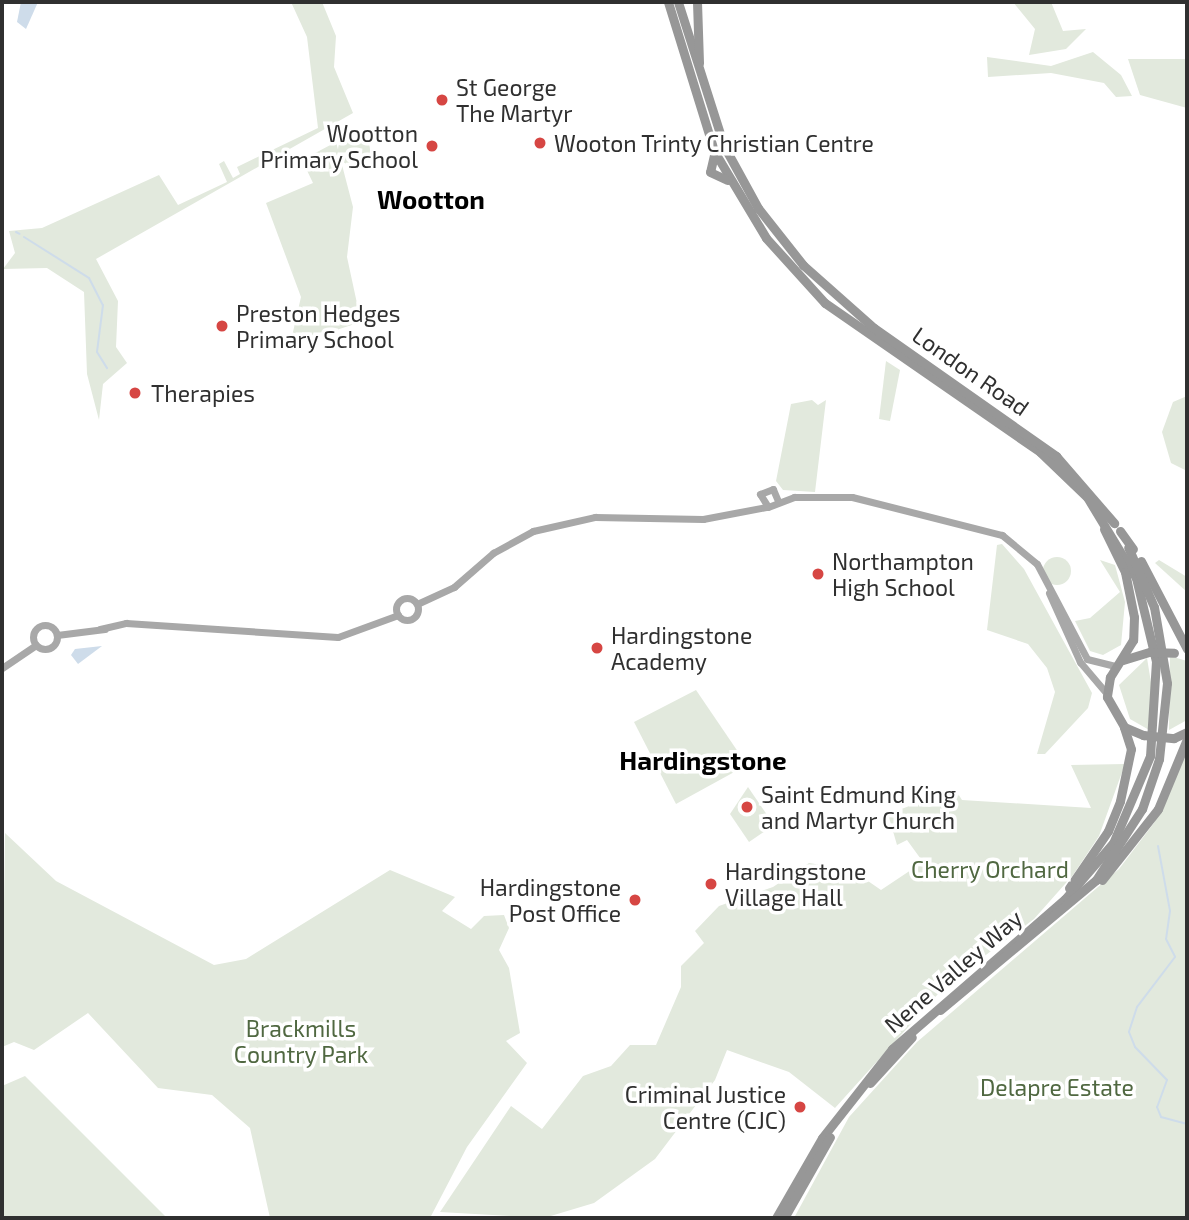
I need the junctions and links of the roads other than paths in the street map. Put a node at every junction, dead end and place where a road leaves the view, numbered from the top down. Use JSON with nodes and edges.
{"nodes":[{"id":1,"x":678,"y":2,"type":"edge"},
{"id":2,"x":697,"y":2,"type":"edge"},
{"id":3,"x":668,"y":4,"type":"edge"},
{"id":4,"x":707,"y":100,"type":"junction"},
{"id":5,"x":1002,"y":426,"type":"junction"},
{"id":6,"x":777,"y":497,"type":"junction"},
{"id":7,"x":759,"y":499,"type":"junction"},
{"id":8,"x":766,"y":506,"type":"junction"},
{"id":9,"x":740,"y":514,"type":"junction"},
{"id":10,"x":1120,"y":531,"type":"junction"},
{"id":11,"x":1039,"y":567,"type":"junction"},
{"id":12,"x":417,"y":604,"type":"junction"},
{"id":13,"x":398,"y":615,"type":"junction"},
{"id":14,"x":57,"y":635,"type":"junction"},
{"id":15,"x":36,"y":645,"type":"junction"},
{"id":16,"x":1187,"y":649,"type":"edge"},
{"id":17,"x":1187,"y":654,"type":"edge"},
{"id":18,"x":1119,"y":663,"type":"junction"},
{"id":19,"x":2,"y":668,"type":"edge"},
{"id":20,"x":1107,"y":694,"type":"junction"},
{"id":21,"x":1125,"y":727,"type":"junction"},
{"id":22,"x":1187,"y":732,"type":"edge"},
{"id":23,"x":1187,"y":740,"type":"edge"},
{"id":24,"x":1143,"y":795,"type":"junction"},
{"id":25,"x":1040,"y":921,"type":"junction"},
{"id":26,"x":1017,"y":947,"type":"junction"},
{"id":27,"x":776,"y":1218,"type":"edge"},
{"id":28,"x":784,"y":1218,"type":"edge"}],
"edges":[{"from":1,"to":4,"type":"highway","name":"London Road"},
{"from":2,"to":4,"type":"highway"},
{"from":3,"to":5,"type":"highway","name":"London Road"},
{"from":4,"to":10,"type":"highway","name":"London Road"},
{"from":5,"to":18,"type":"highway"},
{"from":5,"to":24,"type":"highway","name":"London Road"},
{"from":6,"to":7,"type":"main road"},
{"from":6,"to":8,"type":"main road"},
{"from":6,"to":11,"type":"main road"},
{"from":7,"to":8,"type":"main road"},
{"from":7,"to":9,"type":"main road"},
{"from":8,"to":9,"type":"main road"},
{"from":9,"to":12,"type":"main road"},
{"from":10,"to":16,"type":"highway"},
{"from":10,"to":24,"type":"highway","name":"London Road"},
{"from":11,"to":18,"type":"main road"},
{"from":11,"to":20,"type":"main road"},
{"from":12,"to":13,"type":"main road"},
{"from":12,"to":13,"type":"main road"},
{"from":13,"to":14,"type":"main road"},
{"from":14,"to":15,"type":"main road"},
{"from":14,"to":15,"type":"main road"},
{"from":15,"to":19,"type":"main road"},
{"from":17,"to":18,"type":"highway","bridge":true},
{"from":18,"to":20,"type":"highway"},
{"from":20,"to":21,"type":"highway"},
{"from":21,"to":22,"type":"highway","bridge":true},
{"from":21,"to":25,"type":"highway"},
{"from":23,"to":26,"type":"highway"},
{"from":24,"to":25,"type":"highway","name":"Nene Valley Way"},
{"from":24,"to":26,"type":"highway","name":"Nene Valley Way"},
{"from":25,"to":27,"type":"highway","name":"Nene Valley Way"},
{"from":26,"to":28,"type":"highway","name":"Nene Valley Way"}]}
